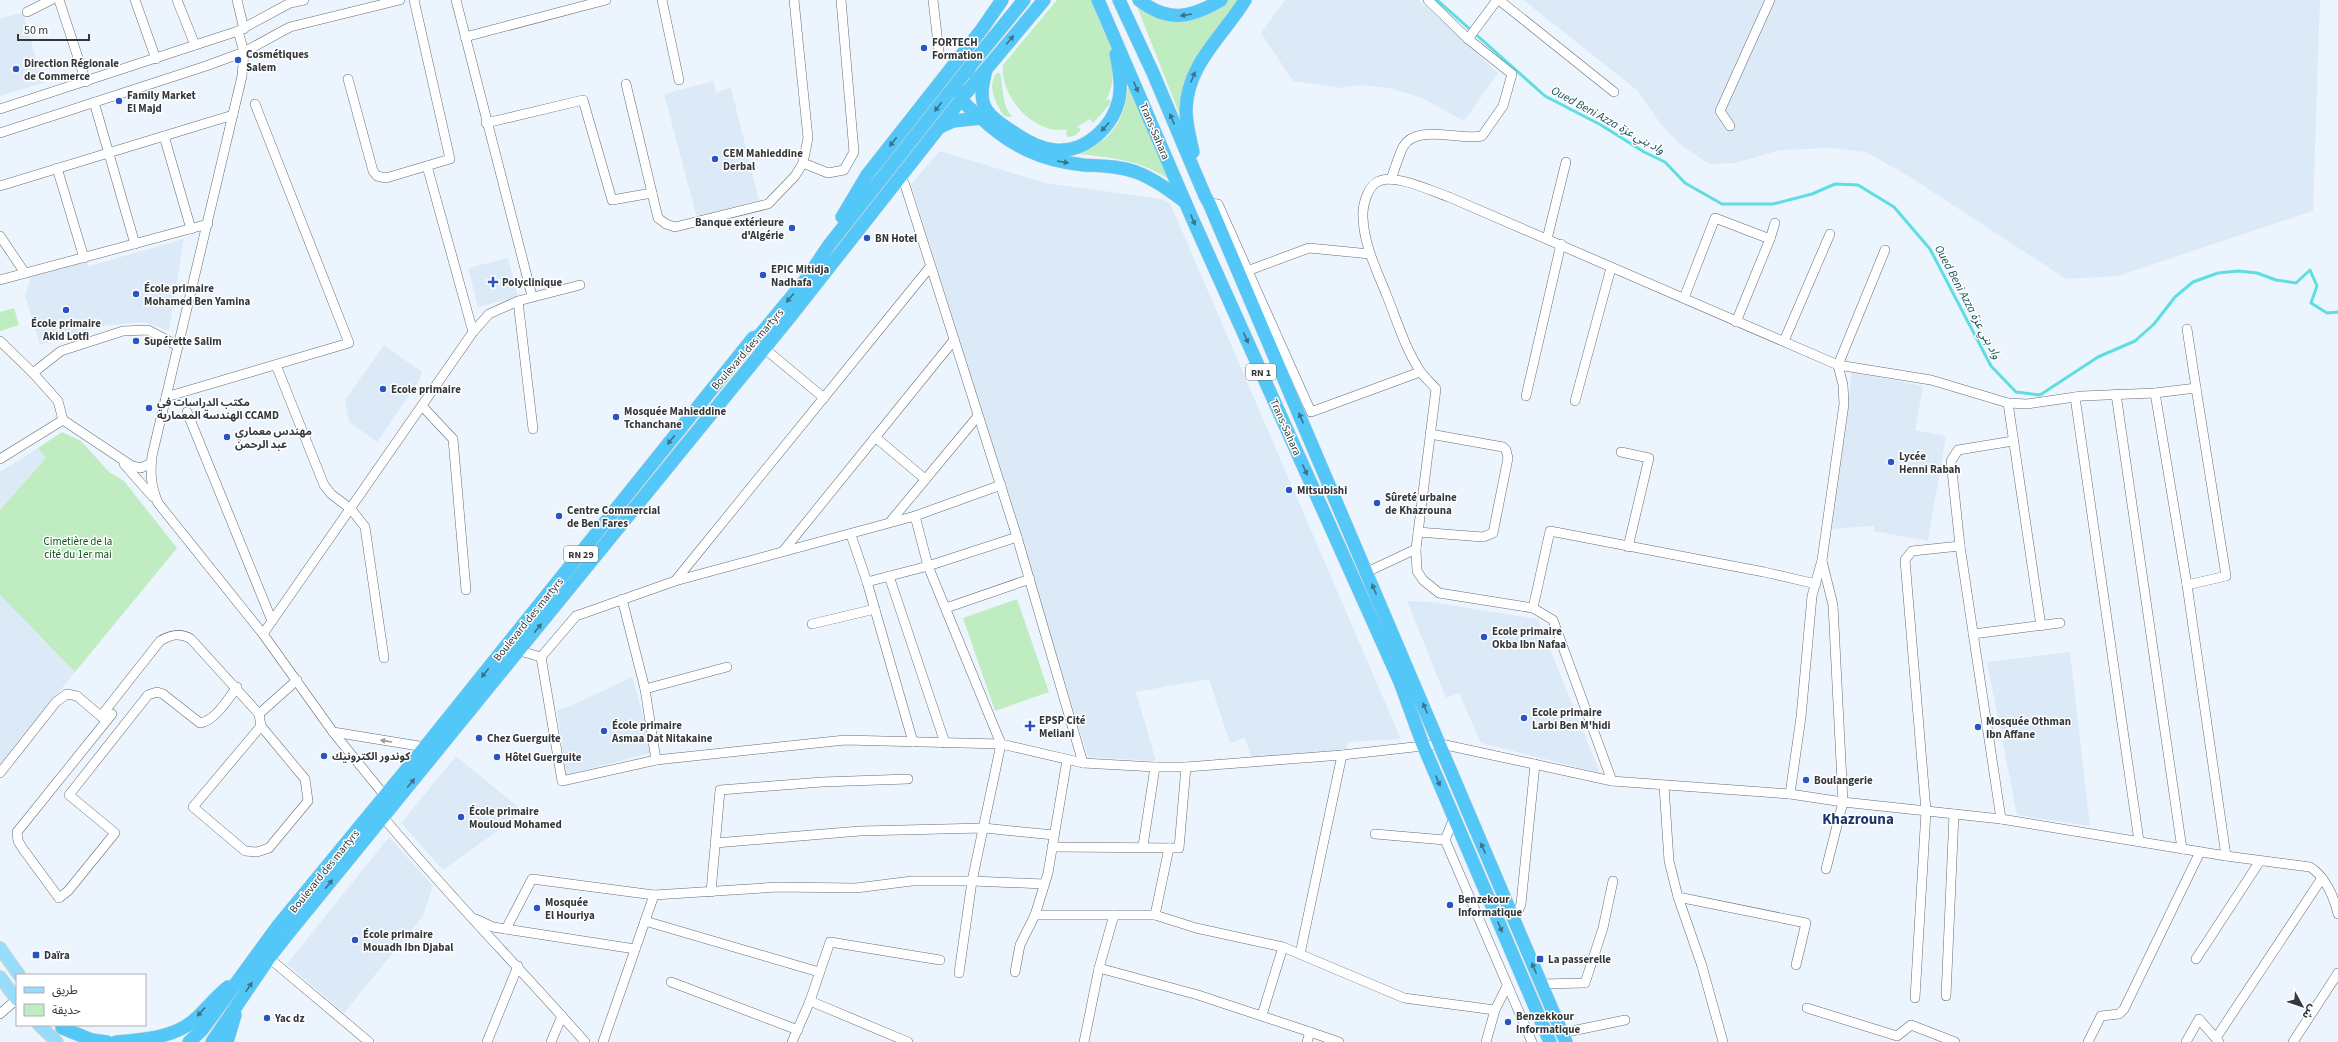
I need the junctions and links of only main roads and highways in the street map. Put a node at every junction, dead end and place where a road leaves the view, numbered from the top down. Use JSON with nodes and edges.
{"nodes":[{"id":1,"x":1002,"y":0,"type":"edge"},
{"id":2,"x":1024,"y":0,"type":"edge"},
{"id":3,"x":1044,"y":0,"type":"edge"},
{"id":4,"x":1098,"y":0,"type":"edge"},
{"id":5,"x":1119,"y":0,"type":"edge"},
{"id":6,"x":1139,"y":0,"type":"edge"},
{"id":7,"x":1221,"y":0,"type":"edge"},
{"id":8,"x":1245,"y":0,"type":"edge"},
{"id":9,"x":1114,"y":36,"type":"junction"},
{"id":10,"x":986,"y":70,"type":"junction"},
{"id":11,"x":959,"y":93,"type":"junction"},
{"id":12,"x":983,"y":114,"type":"junction"},
{"id":13,"x":940,"y":127,"type":"junction"},
{"id":14,"x":1207,"y":200,"type":"junction"},
{"id":15,"x":1186,"y":202,"type":"junction"},
{"id":16,"x":829,"y":245,"type":"junction"},
{"id":17,"x":0,"y":948,"type":"edge"},
{"id":18,"x":18,"y":974,"type":"edge"},
{"id":19,"x":0,"y":977,"type":"edge"},
{"id":20,"x":241,"y":977,"type":"junction"},
{"id":21,"x":16,"y":999,"type":"edge"},
{"id":22,"x":239,"y":1002,"type":"junction"},
{"id":23,"x":40,"y":1026,"type":"edge"},
{"id":24,"x":60,"y":1026,"type":"edge"},
{"id":25,"x":1564,"y":1037,"type":"edge"},
{"id":26,"x":53,"y":1038,"type":"edge"},
{"id":27,"x":76,"y":1042,"type":"edge"},
{"id":28,"x":107,"y":1042,"type":"edge"},
{"id":29,"x":116,"y":1042,"type":"edge"},
{"id":30,"x":189,"y":1042,"type":"edge"},
{"id":31,"x":212,"y":1042,"type":"edge"},
{"id":32,"x":227,"y":1042,"type":"edge"},
{"id":33,"x":1550,"y":1042,"type":"edge"}],
"edges":[{"from":1,"to":16,"type":"highway","one_way":true},
{"from":2,"to":11,"type":"highway"},
{"from":10,"to":3,"type":"highway","one_way":true},
{"from":4,"to":9,"type":"highway","name":"Trans-Sahara","number":"RN 1"},
{"from":14,"to":5,"type":"highway","number":"RN 1","one_way":true},
{"from":7,"to":6,"type":"highway","one_way":true},
{"from":14,"to":8,"type":"highway","one_way":true},
{"from":9,"to":12,"type":"highway","one_way":true},
{"from":9,"to":15,"type":"highway","name":"Trans-Sahara","number":"RN 1","one_way":true},
{"from":10,"to":11,"type":"highway"},
{"from":10,"to":12,"type":"highway"},
{"from":11,"to":12,"type":"highway"},
{"from":11,"to":13,"type":"highway","name":"Boulevard des martyrs","number":"RN 29"},
{"from":11,"to":16,"type":"highway","name":"Boulevard des martyrs","number":"RN 29","one_way":true},
{"from":12,"to":13,"type":"highway"},
{"from":12,"to":15,"type":"highway","one_way":true},
{"from":22,"to":13,"type":"highway","name":"Boulevard des martyrs","number":"RN 29","one_way":true},
{"from":25,"to":14,"type":"highway","number":"RN 1","one_way":true},
{"from":15,"to":33,"type":"highway","name":"Trans-Sahara","number":"RN 1","one_way":true},
{"from":16,"to":20,"type":"highway","name":"Boulevard des martyrs","number":"RN 29","one_way":true},
{"from":17,"to":18,"type":"main road"},
{"from":19,"to":21,"type":"main road"},
{"from":20,"to":29,"type":"highway","one_way":true},
{"from":20,"to":30,"type":"highway","name":"Boulevard des martyrs","number":"RN 29"},
{"from":22,"to":31,"type":"highway","name":"Boulevard des martyrs","number":"RN 29"},
{"from":22,"to":32,"type":"highway"},
{"from":23,"to":26,"type":"main road"},
{"from":24,"to":27,"type":"main road"},
{"from":24,"to":28,"type":"highway"}]}
